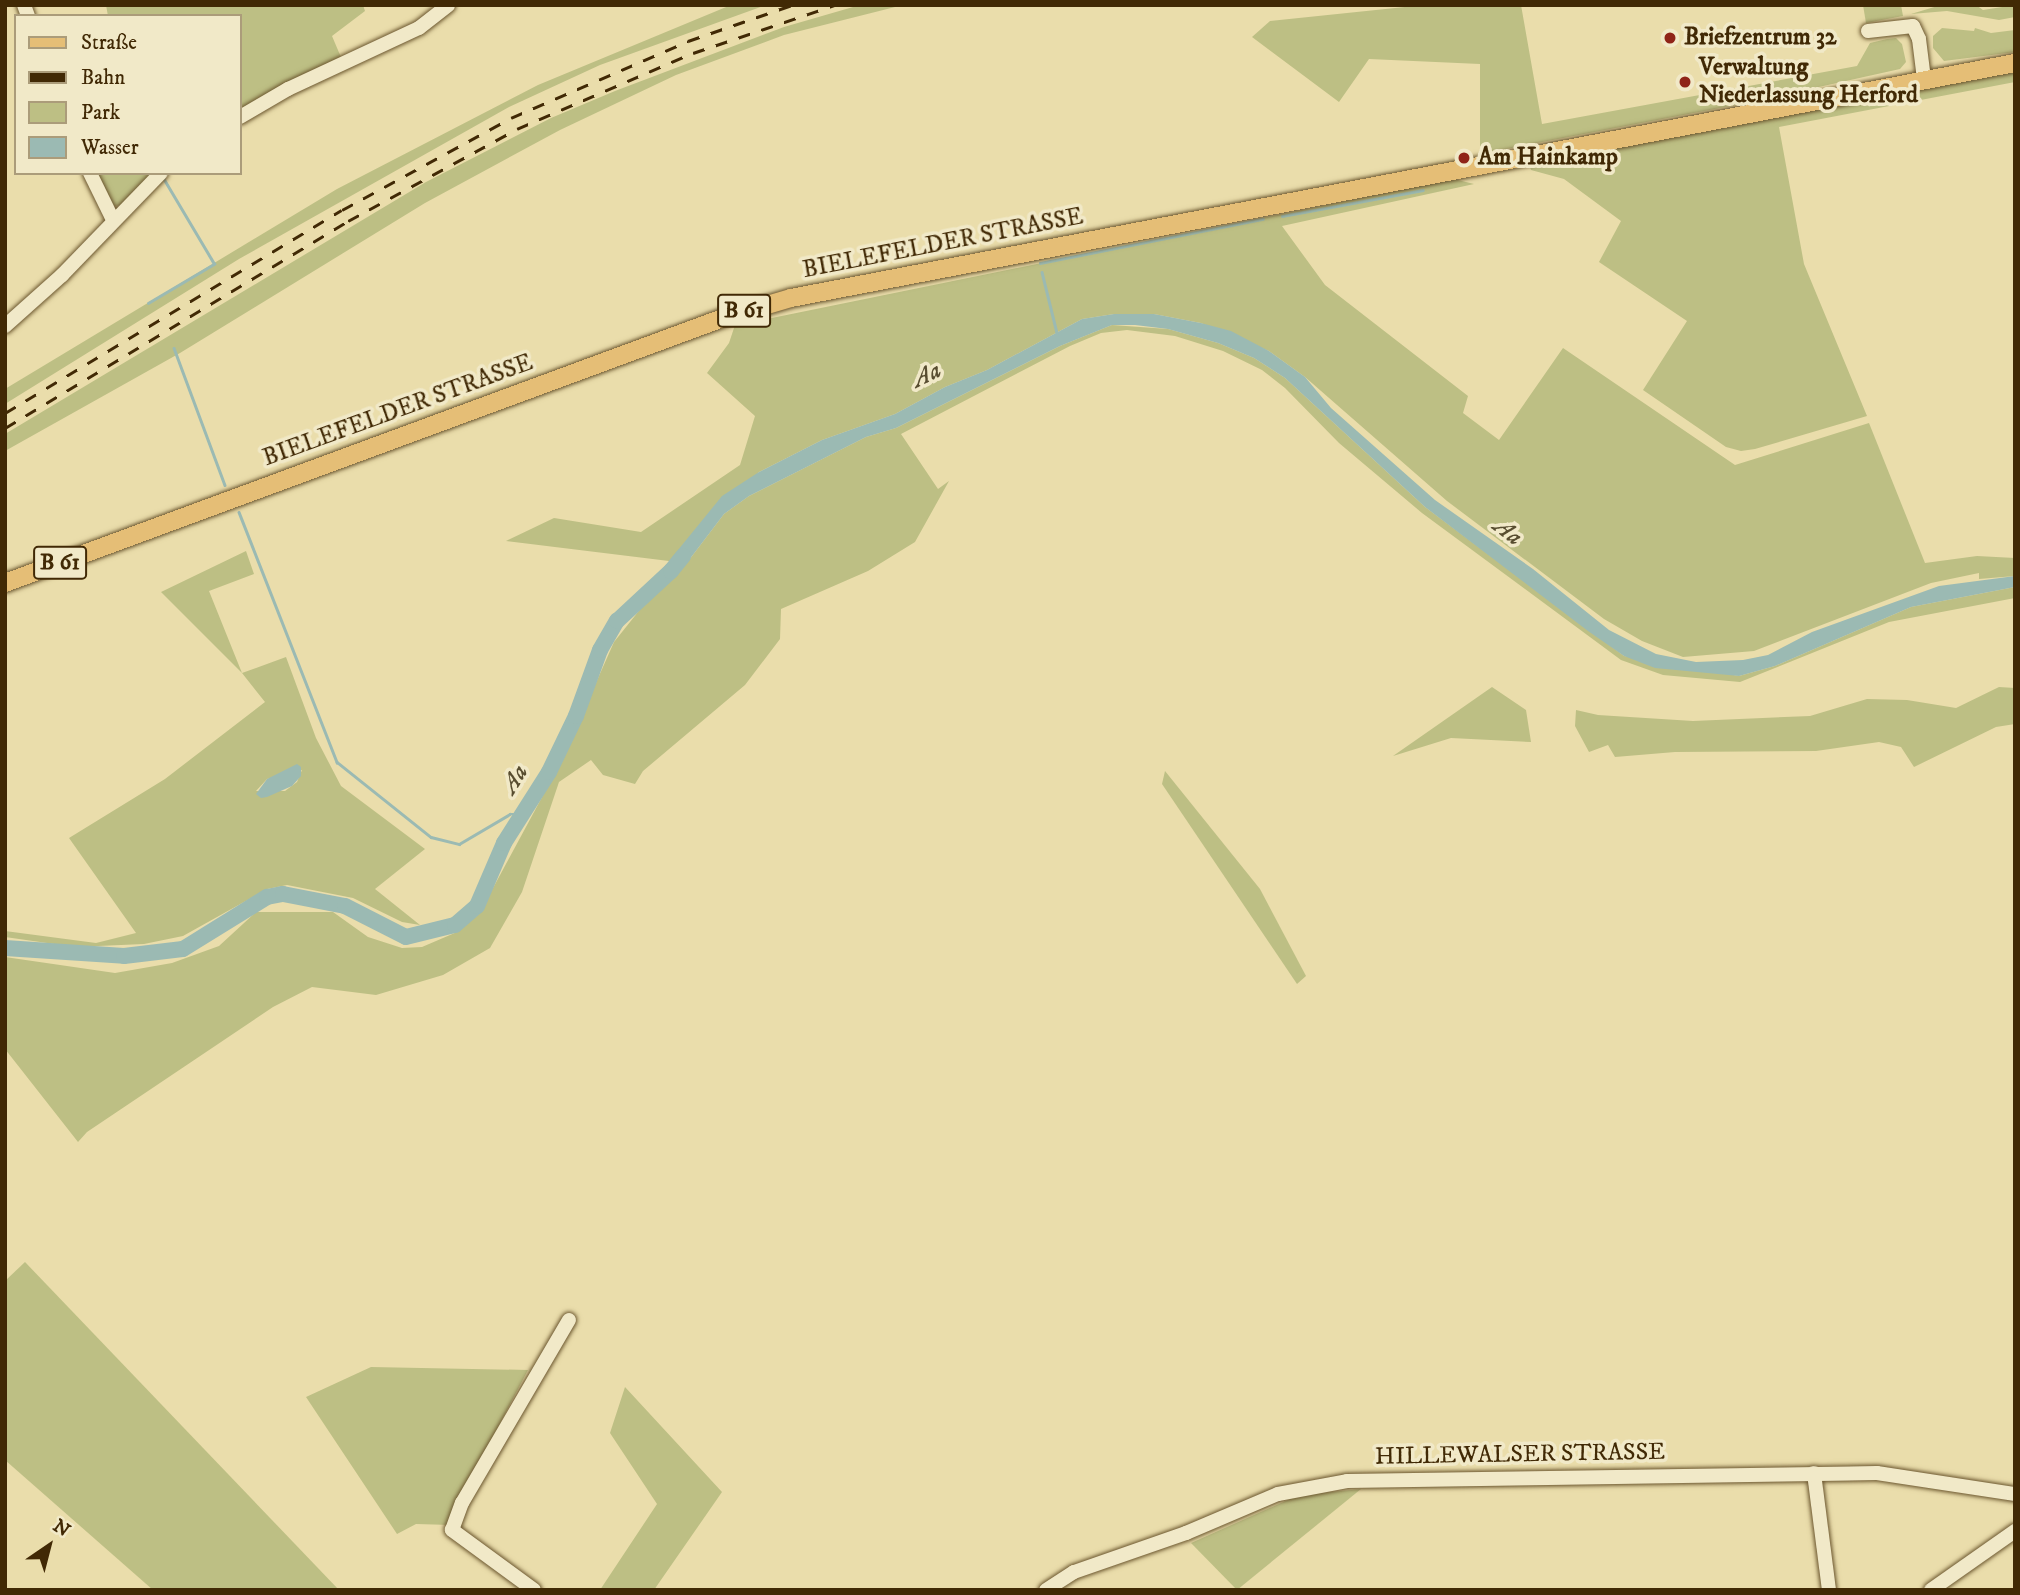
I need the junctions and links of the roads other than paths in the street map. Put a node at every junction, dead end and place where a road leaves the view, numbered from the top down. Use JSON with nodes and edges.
{"nodes":[{"id":1,"x":448,"y":5,"type":"edge"},
{"id":2,"x":1868,"y":31,"type":"dead end"},
{"id":3,"x":2015,"y":63,"type":"edge"},
{"id":4,"x":1924,"y":79,"type":"junction"},
{"id":5,"x":242,"y":116,"type":"edge"},
{"id":6,"x":91,"y":175,"type":"edge"},
{"id":7,"x":159,"y":175,"type":"edge"},
{"id":8,"x":113,"y":220,"type":"junction"},
{"id":9,"x":5,"y":326,"type":"edge"},
{"id":10,"x":5,"y":583,"type":"edge"},
{"id":11,"x":569,"y":1320,"type":"dead end"},
{"id":12,"x":1814,"y":1473,"type":"junction"},
{"id":13,"x":2015,"y":1494,"type":"edge"},
{"id":14,"x":2015,"y":1531,"type":"edge"},
{"id":15,"x":534,"y":1590,"type":"edge"},
{"id":16,"x":1046,"y":1590,"type":"edge"},
{"id":17,"x":1829,"y":1590,"type":"edge"},
{"id":18,"x":1931,"y":1590,"type":"edge"}],
"edges":[{"from":1,"to":5,"type":"street"},
{"from":2,"to":4,"type":"street"},
{"from":3,"to":4,"type":"main road","name":"BIELEFELDER STRASSE","number":"B 61"},
{"from":4,"to":10,"type":"main road","name":"BIELEFELDER STRASSE","number":"B 61"},
{"from":6,"to":8,"type":"street"},
{"from":7,"to":8,"type":"street"},
{"from":8,"to":9,"type":"street"},
{"from":11,"to":15,"type":"street"},
{"from":12,"to":13,"type":"street","name":"HILLEWALSER STRASSE"},
{"from":12,"to":16,"type":"street","name":"HILLEWALSER STRASSE"},
{"from":12,"to":17,"type":"street"},
{"from":14,"to":18,"type":"street"}]}
